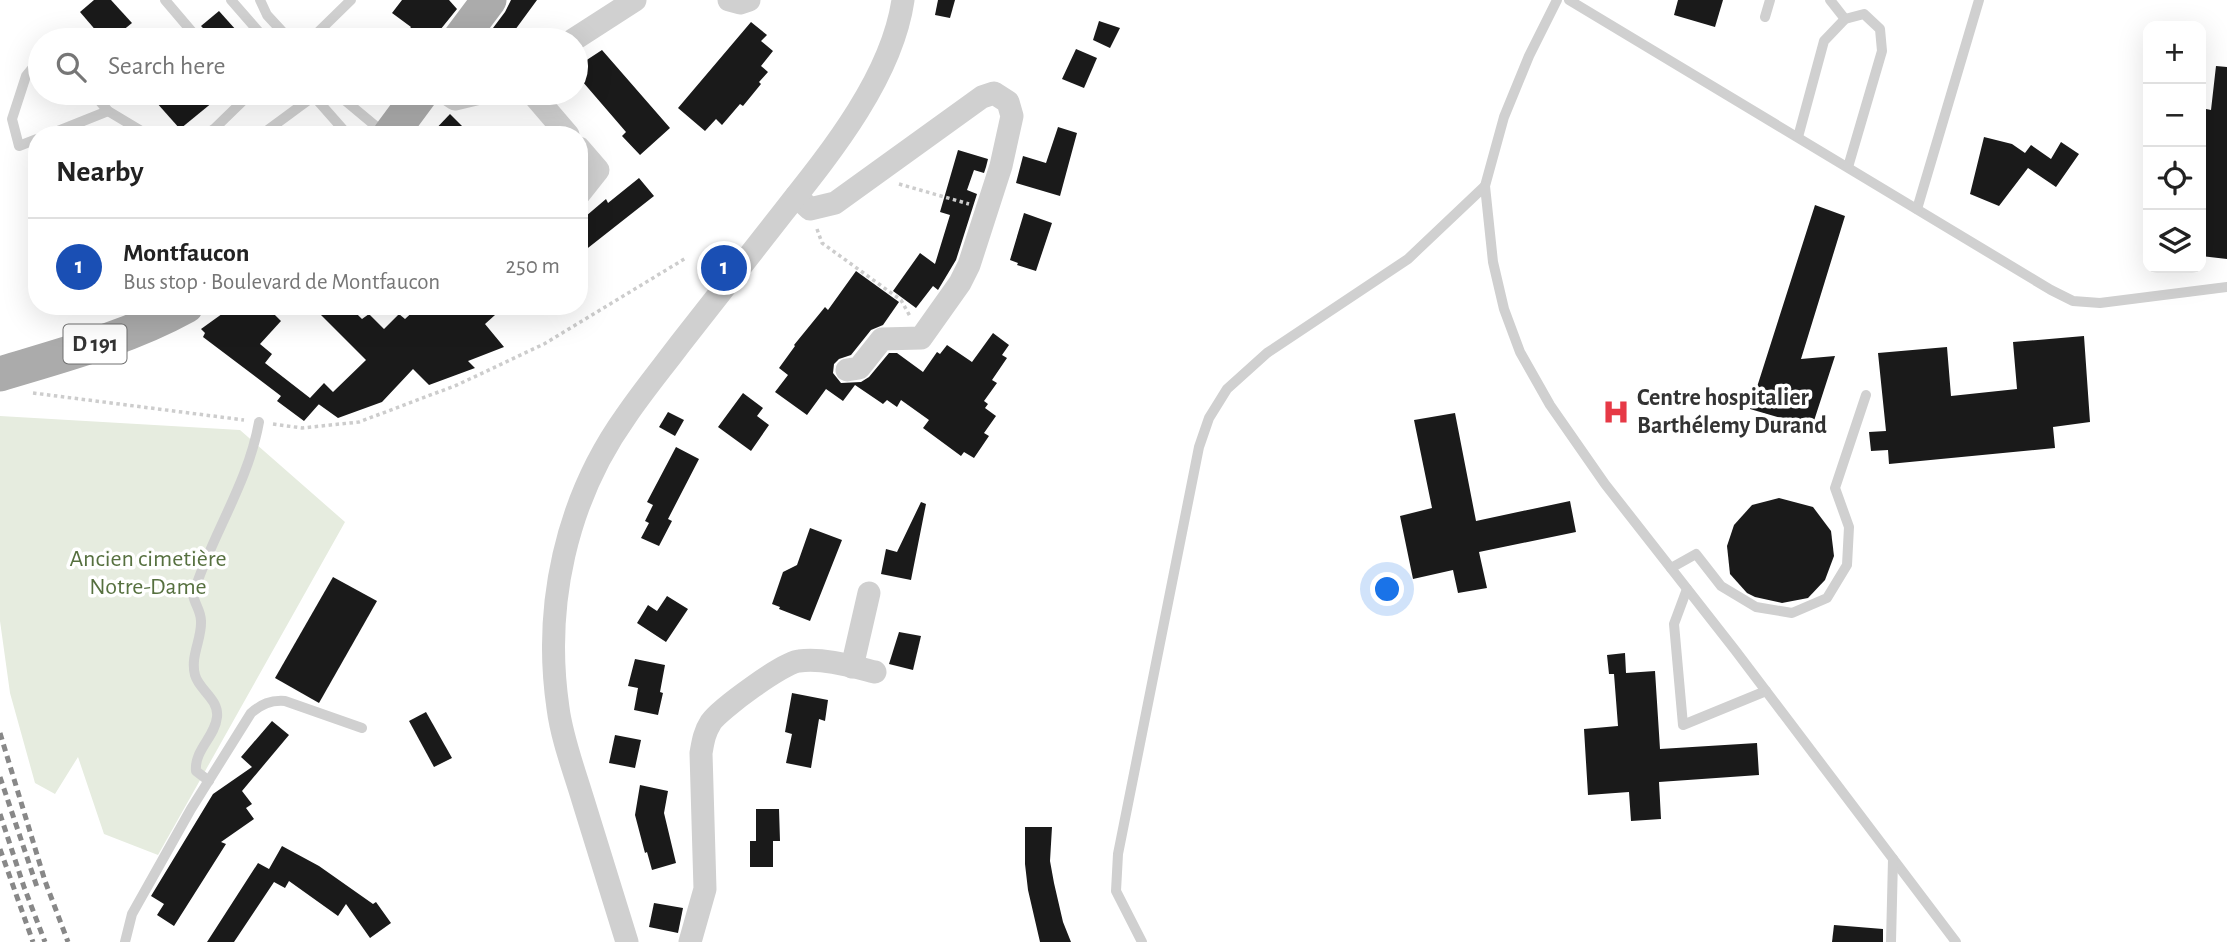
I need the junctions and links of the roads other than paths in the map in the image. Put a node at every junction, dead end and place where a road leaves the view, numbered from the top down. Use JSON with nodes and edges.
{"nodes":[{"id":1,"x":164,"y":0,"type":"edge"},
{"id":2,"x":231,"y":0,"type":"edge"},
{"id":3,"x":351,"y":0,"type":"edge"},
{"id":4,"x":489,"y":0,"type":"edge"},
{"id":5,"x":635,"y":0,"type":"edge"},
{"id":6,"x":729,"y":0,"type":"edge"},
{"id":7,"x":749,"y":0,"type":"edge"},
{"id":8,"x":903,"y":0,"type":"edge"},
{"id":9,"x":1557,"y":0,"type":"edge"},
{"id":10,"x":1569,"y":0,"type":"edge"},
{"id":11,"x":1770,"y":0,"type":"edge"},
{"id":12,"x":1830,"y":0,"type":"edge"},
{"id":13,"x":1979,"y":0,"type":"edge"},
{"id":14,"x":260,"y":1,"type":"edge"},
{"id":15,"x":1765,"y":17,"type":"dead end"},
{"id":16,"x":1845,"y":19,"type":"junction"},
{"id":17,"x":188,"y":28,"type":"edge"},
{"id":18,"x":256,"y":28,"type":"edge"},
{"id":19,"x":279,"y":28,"type":"edge"},
{"id":20,"x":322,"y":28,"type":"edge"},
{"id":21,"x":468,"y":28,"type":"edge"},
{"id":22,"x":588,"y":30,"type":"edge"},
{"id":23,"x":28,"y":74,"type":"edge"},
{"id":24,"x":103,"y":105,"type":"edge"},
{"id":25,"x":238,"y":105,"type":"edge"},
{"id":26,"x":300,"y":105,"type":"edge"},
{"id":27,"x":323,"y":105,"type":"edge"},
{"id":28,"x":351,"y":105,"type":"edge"},
{"id":29,"x":412,"y":105,"type":"edge"},
{"id":30,"x":542,"y":105,"type":"edge"},
{"id":31,"x":108,"y":111,"type":"junction"},
{"id":32,"x":70,"y":126,"type":"edge"},
{"id":33,"x":133,"y":126,"type":"edge"},
{"id":34,"x":218,"y":126,"type":"edge"},
{"id":35,"x":273,"y":126,"type":"edge"},
{"id":36,"x":341,"y":126,"type":"edge"},
{"id":37,"x":377,"y":126,"type":"edge"},
{"id":38,"x":395,"y":126,"type":"edge"},
{"id":39,"x":560,"y":126,"type":"edge"},
{"id":40,"x":1798,"y":137,"type":"junction"},
{"id":41,"x":28,"y":142,"type":"edge"},
{"id":42,"x":588,"y":158,"type":"edge"},
{"id":43,"x":1848,"y":167,"type":"junction"},
{"id":44,"x":588,"y":183,"type":"edge"},
{"id":45,"x":1485,"y":186,"type":"junction"},
{"id":46,"x":803,"y":203,"type":"junction"},
{"id":47,"x":1917,"y":209,"type":"junction"},
{"id":48,"x":2227,"y":287,"type":"edge"},
{"id":49,"x":170,"y":315,"type":"edge"},
{"id":50,"x":847,"y":370,"type":"dead end"},
{"id":51,"x":14,"y":383,"type":"edge"},
{"id":52,"x":1866,"y":395,"type":"dead end"},
{"id":53,"x":260,"y":422,"type":"road end"},
{"id":54,"x":1671,"y":568,"type":"junction"},
{"id":55,"x":1687,"y":589,"type":"junction"},
{"id":56,"x":869,"y":593,"type":"dead end"},
{"id":57,"x":852,"y":667,"type":"junction"},
{"id":58,"x":875,"y":672,"type":"dead end"},
{"id":59,"x":1766,"y":691,"type":"junction"},
{"id":60,"x":362,"y":728,"type":"dead end"},
{"id":61,"x":209,"y":781,"type":"junction"},
{"id":62,"x":1893,"y":859,"type":"junction"},
{"id":63,"x":125,"y":942,"type":"edge"},
{"id":64,"x":627,"y":942,"type":"edge"},
{"id":65,"x":690,"y":942,"type":"edge"},
{"id":66,"x":1142,"y":942,"type":"edge"},
{"id":67,"x":1891,"y":942,"type":"edge"},
{"id":68,"x":1956,"y":942,"type":"edge"}],
"edges":[{"from":1,"to":17,"type":"lane"},
{"from":2,"to":18,"type":"lane"},
{"from":3,"to":20,"type":"lane"},
{"from":4,"to":21,"type":"main road"},
{"from":5,"to":22,"type":"street"},
{"from":6,"to":7,"type":"street"},
{"from":8,"to":46,"type":"street"},
{"from":9,"to":45,"type":"lane"},
{"from":10,"to":40,"type":"lane"},
{"from":11,"to":15,"type":"lane"},
{"from":12,"to":16,"type":"lane"},
{"from":13,"to":47,"type":"lane"},
{"from":14,"to":19,"type":"lane"},
{"from":16,"to":40,"type":"lane"},
{"from":16,"to":43,"type":"lane"},
{"from":23,"to":41,"type":"lane"},
{"from":24,"to":31,"type":"lane"},
{"from":25,"to":34,"type":"lane"},
{"from":26,"to":35,"type":"lane"},
{"from":27,"to":36,"type":"lane"},
{"from":28,"to":37,"type":"lane"},
{"from":29,"to":38,"type":"main road"},
{"from":30,"to":39,"type":"street"},
{"from":31,"to":32,"type":"lane"},
{"from":31,"to":33,"type":"lane"},
{"from":40,"to":43,"type":"lane"},
{"from":42,"to":44,"type":"street"},
{"from":43,"to":47,"type":"lane"},
{"from":45,"to":54,"type":"lane"},
{"from":45,"to":66,"type":"lane"},
{"from":46,"to":50,"type":"street"},
{"from":46,"to":64,"type":"street"},
{"from":47,"to":48,"type":"lane"},
{"from":49,"to":51,"type":"main road","number":"D 191"},
{"from":52,"to":54,"type":"lane"},
{"from":53,"to":61,"type":"lane"},
{"from":54,"to":55,"type":"lane"},
{"from":55,"to":59,"type":"lane"},
{"from":55,"to":59,"type":"lane"},
{"from":56,"to":57,"type":"street"},
{"from":57,"to":58,"type":"street"},
{"from":57,"to":65,"type":"street"},
{"from":59,"to":62,"type":"lane"},
{"from":60,"to":61,"type":"lane"},
{"from":61,"to":63,"type":"lane"},
{"from":62,"to":67,"type":"lane"},
{"from":62,"to":68,"type":"lane"}]}
